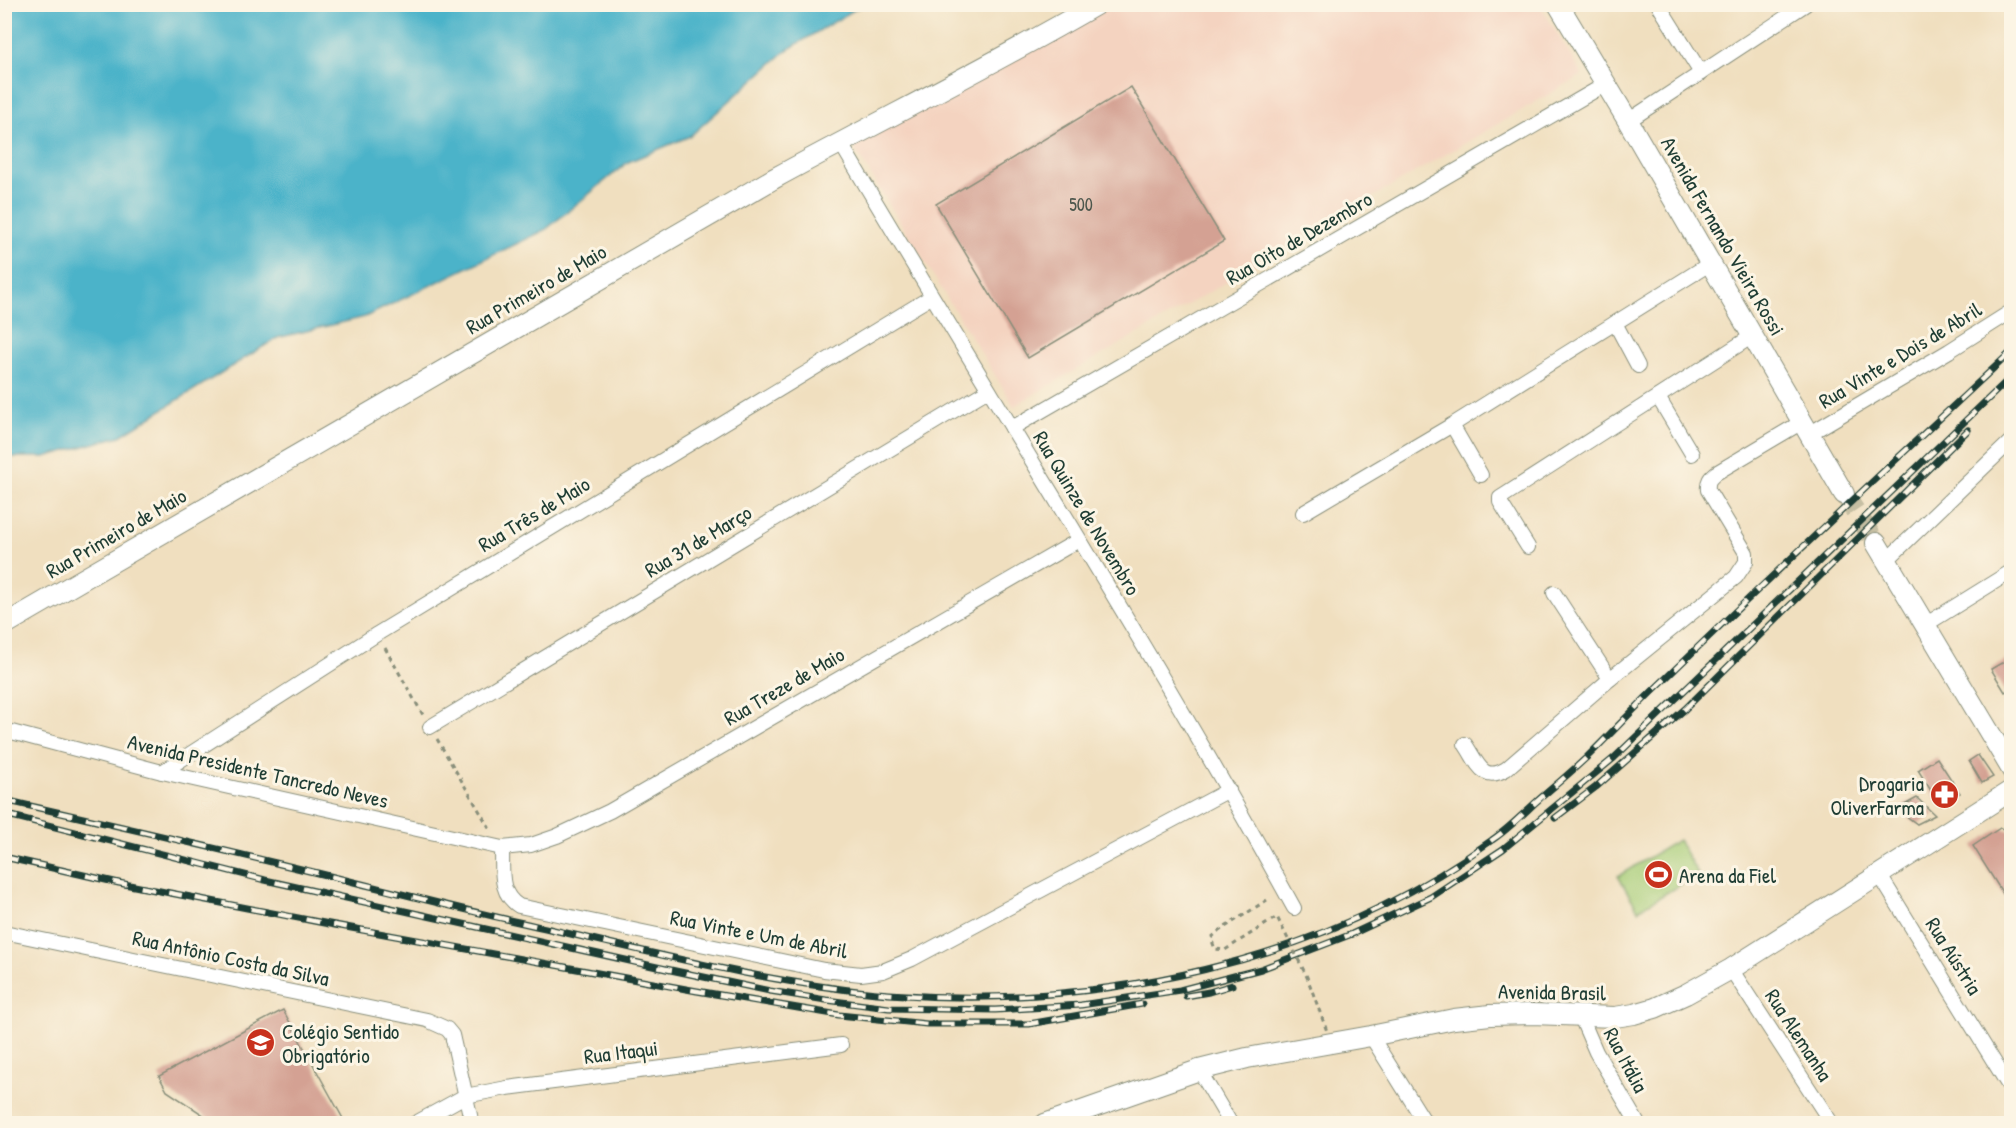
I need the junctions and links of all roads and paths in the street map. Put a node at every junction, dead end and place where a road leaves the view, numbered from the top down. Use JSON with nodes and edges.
{"nodes":[{"id":1,"x":1097,"y":4,"type":"edge"},
{"id":2,"x":1558,"y":4,"type":"edge"},
{"id":3,"x":1658,"y":4,"type":"edge"},
{"id":4,"x":1806,"y":4,"type":"edge"},
{"id":5,"x":1701,"y":73,"type":"junction"},
{"id":6,"x":1606,"y":84,"type":"junction"},
{"id":7,"x":1628,"y":121,"type":"junction"},
{"id":8,"x":840,"y":142,"type":"junction"},
{"id":9,"x":1711,"y":263,"type":"junction"},
{"id":10,"x":931,"y":297,"type":"junction"},
{"id":11,"x":2012,"y":311,"type":"edge"},
{"id":12,"x":1615,"y":323,"type":"junction"},
{"id":13,"x":1754,"y":335,"type":"junction"},
{"id":14,"x":1638,"y":366,"type":"dead end"},
{"id":15,"x":988,"y":390,"type":"junction"},
{"id":16,"x":1658,"y":397,"type":"junction"},
{"id":17,"x":1452,"y":425,"type":"junction"},
{"id":18,"x":1012,"y":428,"type":"junction"},
{"id":19,"x":1806,"y":428,"type":"junction"},
{"id":20,"x":2012,"y":440,"type":"edge"},
{"id":21,"x":1692,"y":453,"type":"dead end"},
{"id":22,"x":1481,"y":475,"type":"dead end"},
{"id":23,"x":1844,"y":494,"type":"tunnel mouth"},
{"id":24,"x":1304,"y":513,"type":"dead end"},
{"id":25,"x":1079,"y":540,"type":"junction"},
{"id":26,"x":1876,"y":543,"type":"tunnel mouth"},
{"id":27,"x":1528,"y":547,"type":"dead end"},
{"id":28,"x":1886,"y":561,"type":"junction"},
{"id":29,"x":2012,"y":571,"type":"edge"},
{"id":30,"x":1554,"y":593,"type":"dead end"},
{"id":31,"x":4,"y":625,"type":"edge"},
{"id":32,"x":1924,"y":625,"type":"junction"},
{"id":33,"x":1610,"y":679,"type":"junction"},
{"id":34,"x":429,"y":727,"type":"dead end"},
{"id":35,"x":4,"y":730,"type":"edge"},
{"id":36,"x":1465,"y":744,"type":"dead end"},
{"id":37,"x":2012,"y":770,"type":"edge"},
{"id":38,"x":162,"y":772,"type":"junction"},
{"id":39,"x":1229,"y":790,"type":"junction"},
{"id":40,"x":2012,"y":790,"type":"edge"},
{"id":41,"x":502,"y":848,"type":"junction"},
{"id":42,"x":1879,"y":874,"type":"junction"},
{"id":43,"x":1267,"y":900,"type":"dead end"},
{"id":44,"x":1294,"y":908,"type":"dead end"},
{"id":45,"x":4,"y":932,"type":"edge"},
{"id":46,"x":1731,"y":969,"type":"junction"},
{"id":47,"x":1580,"y":1015,"type":"junction"},
{"id":48,"x":1328,"y":1034,"type":"dead end"},
{"id":49,"x":1371,"y":1036,"type":"junction"},
{"id":50,"x":841,"y":1045,"type":"dead end"},
{"id":51,"x":1199,"y":1070,"type":"junction"},
{"id":52,"x":2012,"y":1091,"type":"edge"},
{"id":53,"x":465,"y":1096,"type":"junction"},
{"id":54,"x":1046,"y":1123,"type":"edge"},
{"id":55,"x":414,"y":1124,"type":"edge"},
{"id":56,"x":472,"y":1124,"type":"edge"},
{"id":57,"x":1231,"y":1124,"type":"edge"},
{"id":58,"x":1425,"y":1124,"type":"edge"},
{"id":59,"x":1638,"y":1124,"type":"edge"},
{"id":60,"x":1832,"y":1124,"type":"edge"}],
"edges":[{"from":1,"to":8,"type":"street","name":"Rua Primeiro de Maio"},
{"from":2,"to":6,"type":"street","name":"Avenida Fernando Vieira Rossi"},
{"from":3,"to":5,"type":"street"},
{"from":4,"to":5,"type":"street"},
{"from":5,"to":7,"type":"street"},
{"from":6,"to":7,"type":"street","name":"Avenida Fernando Vieira Rossi"},
{"from":6,"to":18,"type":"street","name":"Rua Oito de Dezembro"},
{"from":7,"to":9,"type":"street","name":"Avenida Fernando Vieira Rossi"},
{"from":8,"to":10,"type":"street","name":"Rua Quinze de Novembro"},
{"from":8,"to":31,"type":"street","name":"Rua Primeiro de Maio"},
{"from":9,"to":12,"type":"street"},
{"from":9,"to":13,"type":"street","name":"Avenida Fernando Vieira Rossi"},
{"from":10,"to":15,"type":"street","name":"Rua Quinze de Novembro"},
{"from":10,"to":38,"type":"street","name":"Rua Três de Maio"},
{"from":11,"to":19,"type":"street","name":"Rua Vinte e Dois de Abril"},
{"from":12,"to":14,"type":"street"},
{"from":12,"to":17,"type":"street"},
{"from":13,"to":16,"type":"street"},
{"from":13,"to":19,"type":"street","name":"Avenida Fernando Vieira Rossi"},
{"from":15,"to":18,"type":"street","name":"Rua Quinze de Novembro"},
{"from":15,"to":34,"type":"street","name":"Rua 31 de Março"},
{"from":16,"to":21,"type":"street"},
{"from":16,"to":27,"type":"street"},
{"from":17,"to":22,"type":"street"},
{"from":17,"to":24,"type":"street"},
{"from":18,"to":25,"type":"street","name":"Rua Quinze de Novembro"},
{"from":19,"to":23,"type":"street","name":"Avenida Fernando Vieira Rossi"},
{"from":19,"to":33,"type":"street","name":"Rua Vinte e Dois de Abril"},
{"from":20,"to":28,"type":"street"},
{"from":25,"to":39,"type":"street","name":"Rua Quinze de Novembro"},
{"from":25,"to":41,"type":"street","name":"Rua Treze de Maio"},
{"from":26,"to":28,"type":"street"},
{"from":28,"to":32,"type":"street"},
{"from":29,"to":32,"type":"street"},
{"from":30,"to":33,"type":"street"},
{"from":32,"to":37,"type":"street"},
{"from":33,"to":36,"type":"street","name":"Rua Vinte e Dois de Abril"},
{"from":35,"to":38,"type":"street","name":"Avenida Presidente Tancredo Neves"},
{"from":38,"to":41,"type":"street","name":"Avenida Presidente Tancredo Neves"},
{"from":39,"to":41,"type":"street","name":"Rua Vinte e Um de Abril"},
{"from":39,"to":44,"type":"street","name":"Rua Quinze de Novembro"},
{"from":40,"to":42,"type":"street","name":"Avenida Brasil"},
{"from":42,"to":46,"type":"street","name":"Avenida Brasil"},
{"from":42,"to":52,"type":"street","name":"Rua Aústria"},
{"from":43,"to":48,"type":"path","bridge":true},
{"from":45,"to":53,"type":"street","name":"Rua Antônio Costa da Silva"},
{"from":46,"to":47,"type":"street","name":"Avenida Brasil"},
{"from":46,"to":60,"type":"street","name":"Rua Alemanha"},
{"from":47,"to":49,"type":"street","name":"Avenida Brasil"},
{"from":47,"to":59,"type":"street","name":"Rua Itália"},
{"from":49,"to":51,"type":"street","name":"Avenida Brasil"},
{"from":49,"to":58,"type":"street"},
{"from":50,"to":53,"type":"street","name":"Rua Itaqui"},
{"from":51,"to":54,"type":"street","name":"Avenida Brasil"},
{"from":51,"to":57,"type":"street"},
{"from":53,"to":55,"type":"street","name":"Rua Itaqui"},
{"from":53,"to":56,"type":"street"}]}
